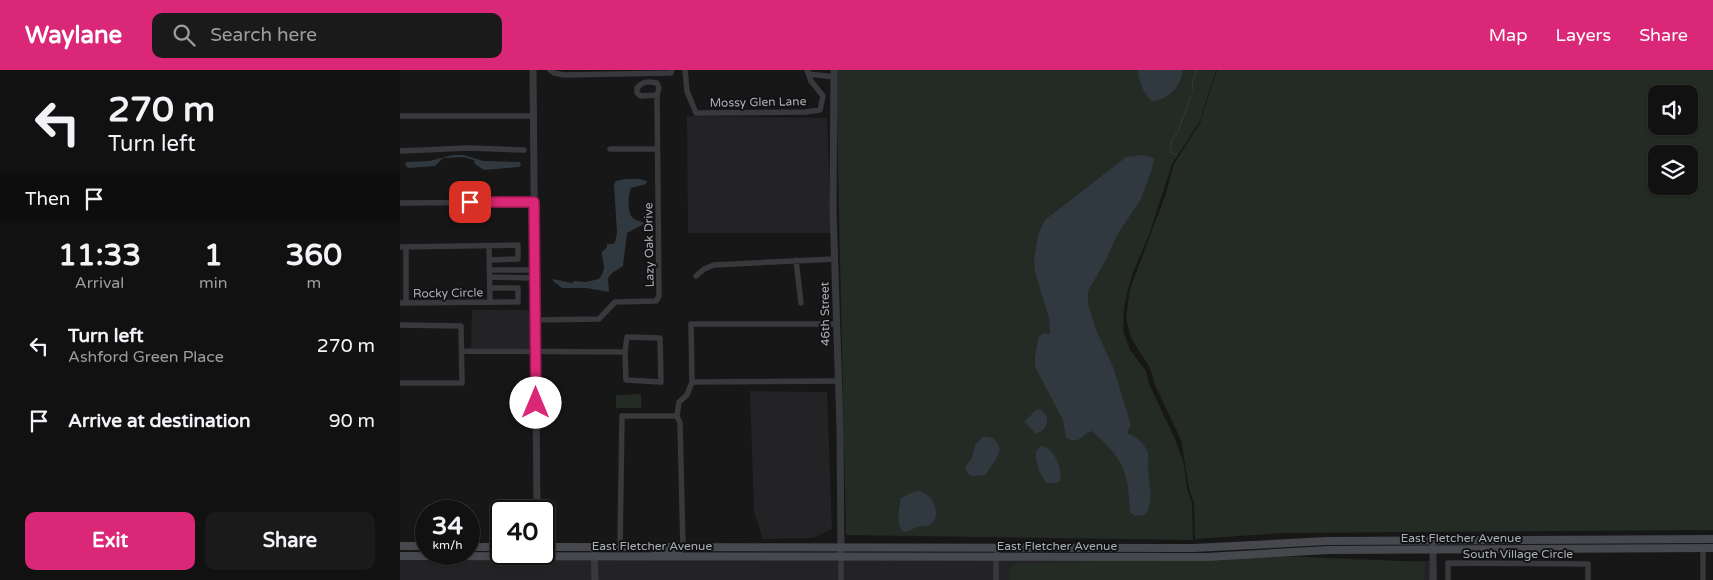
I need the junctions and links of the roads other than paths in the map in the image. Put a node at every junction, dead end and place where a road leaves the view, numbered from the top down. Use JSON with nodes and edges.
{"nodes":[{"id":1,"x":533,"y":70,"type":"edge"},
{"id":2,"x":550,"y":70,"type":"edge"},
{"id":3,"x":672,"y":70,"type":"edge"},
{"id":4,"x":685,"y":70,"type":"edge"},
{"id":5,"x":808,"y":72,"type":"edge"},
{"id":6,"x":833,"y":72,"type":"edge"},
{"id":7,"x":657,"y":95,"type":"dead end"},
{"id":8,"x":400,"y":116,"type":"edge"},
{"id":9,"x":534,"y":116,"type":"junction"},
{"id":10,"x":610,"y":149,"type":"dead end"},
{"id":11,"x":657,"y":149,"type":"junction"},
{"id":12,"x":400,"y":150,"type":"edge"},
{"id":13,"x":522,"y":150,"type":"dead end"},
{"id":14,"x":534,"y":202,"type":"junction"},
{"id":15,"x":400,"y":203,"type":"edge"},
{"id":16,"x":490,"y":246,"type":"junction"},
{"id":17,"x":403,"y":247,"type":"edge"},
{"id":18,"x":835,"y":259,"type":"junction"},
{"id":19,"x":490,"y":260,"type":"junction"},
{"id":20,"x":796,"y":260,"type":"junction"},
{"id":21,"x":490,"y":274,"type":"junction"},
{"id":22,"x":534,"y":274,"type":"junction"},
{"id":23,"x":696,"y":276,"type":"dead end"},
{"id":24,"x":490,"y":288,"type":"junction"},
{"id":25,"x":490,"y":302,"type":"junction"},
{"id":26,"x":403,"y":303,"type":"edge"},
{"id":27,"x":801,"y":303,"type":"dead end"},
{"id":28,"x":536,"y":320,"type":"junction"},
{"id":29,"x":836,"y":324,"type":"junction"},
{"id":30,"x":400,"y":325,"type":"edge"},
{"id":31,"x":462,"y":351,"type":"junction"},
{"id":32,"x":536,"y":351,"type":"junction"},
{"id":33,"x":625,"y":352,"type":"junction"},
{"id":34,"x":838,"y":381,"type":"junction"},
{"id":35,"x":692,"y":382,"type":"junction"},
{"id":36,"x":400,"y":383,"type":"edge"},
{"id":37,"x":677,"y":416,"type":"junction"},
{"id":38,"x":537,"y":500,"type":"edge"},
{"id":39,"x":1433,"y":539,"type":"junction"},
{"id":40,"x":1713,"y":539,"type":"edge"},
{"id":41,"x":400,"y":546,"type":"edge"},
{"id":42,"x":415,"y":546,"type":"edge"},
{"id":43,"x":594,"y":546,"type":"junction"},
{"id":44,"x":555,"y":547,"type":"edge"},
{"id":45,"x":620,"y":547,"type":"junction"},
{"id":46,"x":683,"y":547,"type":"junction"},
{"id":47,"x":841,"y":547,"type":"junction"},
{"id":48,"x":998,"y":548,"type":"junction"},
{"id":49,"x":1703,"y":548,"type":"junction"},
{"id":50,"x":1713,"y":548,"type":"edge"},
{"id":51,"x":1433,"y":549,"type":"junction"},
{"id":52,"x":490,"y":555,"type":"edge"},
{"id":53,"x":400,"y":556,"type":"edge"},
{"id":54,"x":555,"y":556,"type":"edge"},
{"id":55,"x":595,"y":557,"type":"junction"},
{"id":56,"x":638,"y":557,"type":"junction"},
{"id":57,"x":1007,"y":557,"type":"junction"},
{"id":58,"x":841,"y":558,"type":"junction"},
{"id":59,"x":996,"y":559,"type":"junction"},
{"id":60,"x":996,"y":570,"type":"junction"},
{"id":61,"x":595,"y":580,"type":"edge"},
{"id":62,"x":841,"y":580,"type":"edge"},
{"id":63,"x":996,"y":580,"type":"edge"},
{"id":64,"x":1433,"y":580,"type":"edge"},
{"id":65,"x":1448,"y":580,"type":"edge"},
{"id":66,"x":1588,"y":580,"type":"edge"},
{"id":67,"x":1703,"y":580,"type":"edge"}],
"edges":[{"from":1,"to":9,"type":"street"},
{"from":2,"to":3,"type":"street"},
{"from":4,"to":5,"type":"street","name":"Mossy Glen Lane"},
{"from":5,"to":6,"type":"street"},
{"from":6,"to":18,"type":"street","name":"46th Street"},
{"from":7,"to":11,"type":"street","name":"Lazy Oak Drive"},
{"from":8,"to":9,"type":"street"},
{"from":9,"to":14,"type":"street"},
{"from":10,"to":11,"type":"street"},
{"from":11,"to":28,"type":"street","name":"Lazy Oak Drive"},
{"from":12,"to":13,"type":"street"},
{"from":14,"to":15,"type":"street"},
{"from":14,"to":22,"type":"street"},
{"from":16,"to":17,"type":"street","name":"Rocky Circle"},
{"from":16,"to":19,"type":"street","name":"Rocky Circle"},
{"from":16,"to":19,"type":"street","name":"Rocky Circle"},
{"from":17,"to":26,"type":"street","name":"Rocky Circle"},
{"from":18,"to":20,"type":"street"},
{"from":18,"to":29,"type":"street","name":"46th Street"},
{"from":19,"to":21,"type":"street","name":"Rocky Circle"},
{"from":20,"to":23,"type":"street"},
{"from":20,"to":27,"type":"street"},
{"from":21,"to":22,"type":"street","name":"Rocky Circle"},
{"from":21,"to":24,"type":"street","name":"Rocky Circle"},
{"from":22,"to":28,"type":"street"},
{"from":24,"to":25,"type":"street","name":"Rocky Circle"},
{"from":24,"to":25,"type":"street","name":"Rocky Circle"},
{"from":25,"to":26,"type":"street","name":"Rocky Circle"},
{"from":28,"to":32,"type":"street"},
{"from":29,"to":34,"type":"street","name":"46th Street"},
{"from":29,"to":35,"type":"street"},
{"from":30,"to":31,"type":"street"},
{"from":31,"to":32,"type":"street"},
{"from":31,"to":36,"type":"street"},
{"from":32,"to":33,"type":"street"},
{"from":32,"to":38,"type":"street"},
{"from":33,"to":33,"type":"street"},
{"from":34,"to":35,"type":"street"},
{"from":34,"to":47,"type":"street","name":"46th Street"},
{"from":35,"to":37,"type":"street"},
{"from":37,"to":45,"type":"street"},
{"from":37,"to":46,"type":"street"},
{"from":39,"to":40,"type":"main road","name":"East Fletcher Avenue"},
{"from":39,"to":48,"type":"main road","name":"East Fletcher Avenue"},
{"from":39,"to":51,"type":"street"},
{"from":41,"to":42,"type":"main road"},
{"from":43,"to":44,"type":"main road","name":"East Fletcher Avenue"},
{"from":43,"to":45,"type":"main road","name":"East Fletcher Avenue"},
{"from":43,"to":55,"type":"street"},
{"from":45,"to":46,"type":"main road","name":"East Fletcher Avenue"},
{"from":46,"to":47,"type":"main road","name":"East Fletcher Avenue"},
{"from":46,"to":56,"type":"main road"},
{"from":47,"to":48,"type":"main road","name":"East Fletcher Avenue"},
{"from":47,"to":58,"type":"street","name":"46th Street"},
{"from":48,"to":59,"type":"street"},
{"from":49,"to":50,"type":"main road","name":"East Fletcher Avenue"},
{"from":49,"to":51,"type":"main road","name":"East Fletcher Avenue"},
{"from":49,"to":67,"type":"street"},
{"from":51,"to":57,"type":"main road","name":"East Fletcher Avenue"},
{"from":51,"to":64,"type":"street"},
{"from":52,"to":53,"type":"main road","name":"East Fletcher Avenue"},
{"from":54,"to":55,"type":"main road","name":"East Fletcher Avenue"},
{"from":55,"to":56,"type":"main road","name":"East Fletcher Avenue"},
{"from":55,"to":61,"type":"street"},
{"from":56,"to":58,"type":"main road","name":"East Fletcher Avenue"},
{"from":57,"to":59,"type":"main road","name":"East Fletcher Avenue"},
{"from":57,"to":60,"type":"street"},
{"from":58,"to":59,"type":"main road","name":"East Fletcher Avenue"},
{"from":58,"to":62,"type":"street"},
{"from":59,"to":60,"type":"street"},
{"from":60,"to":63,"type":"street"},
{"from":65,"to":66,"type":"street","name":"South Village Circle"}]}
